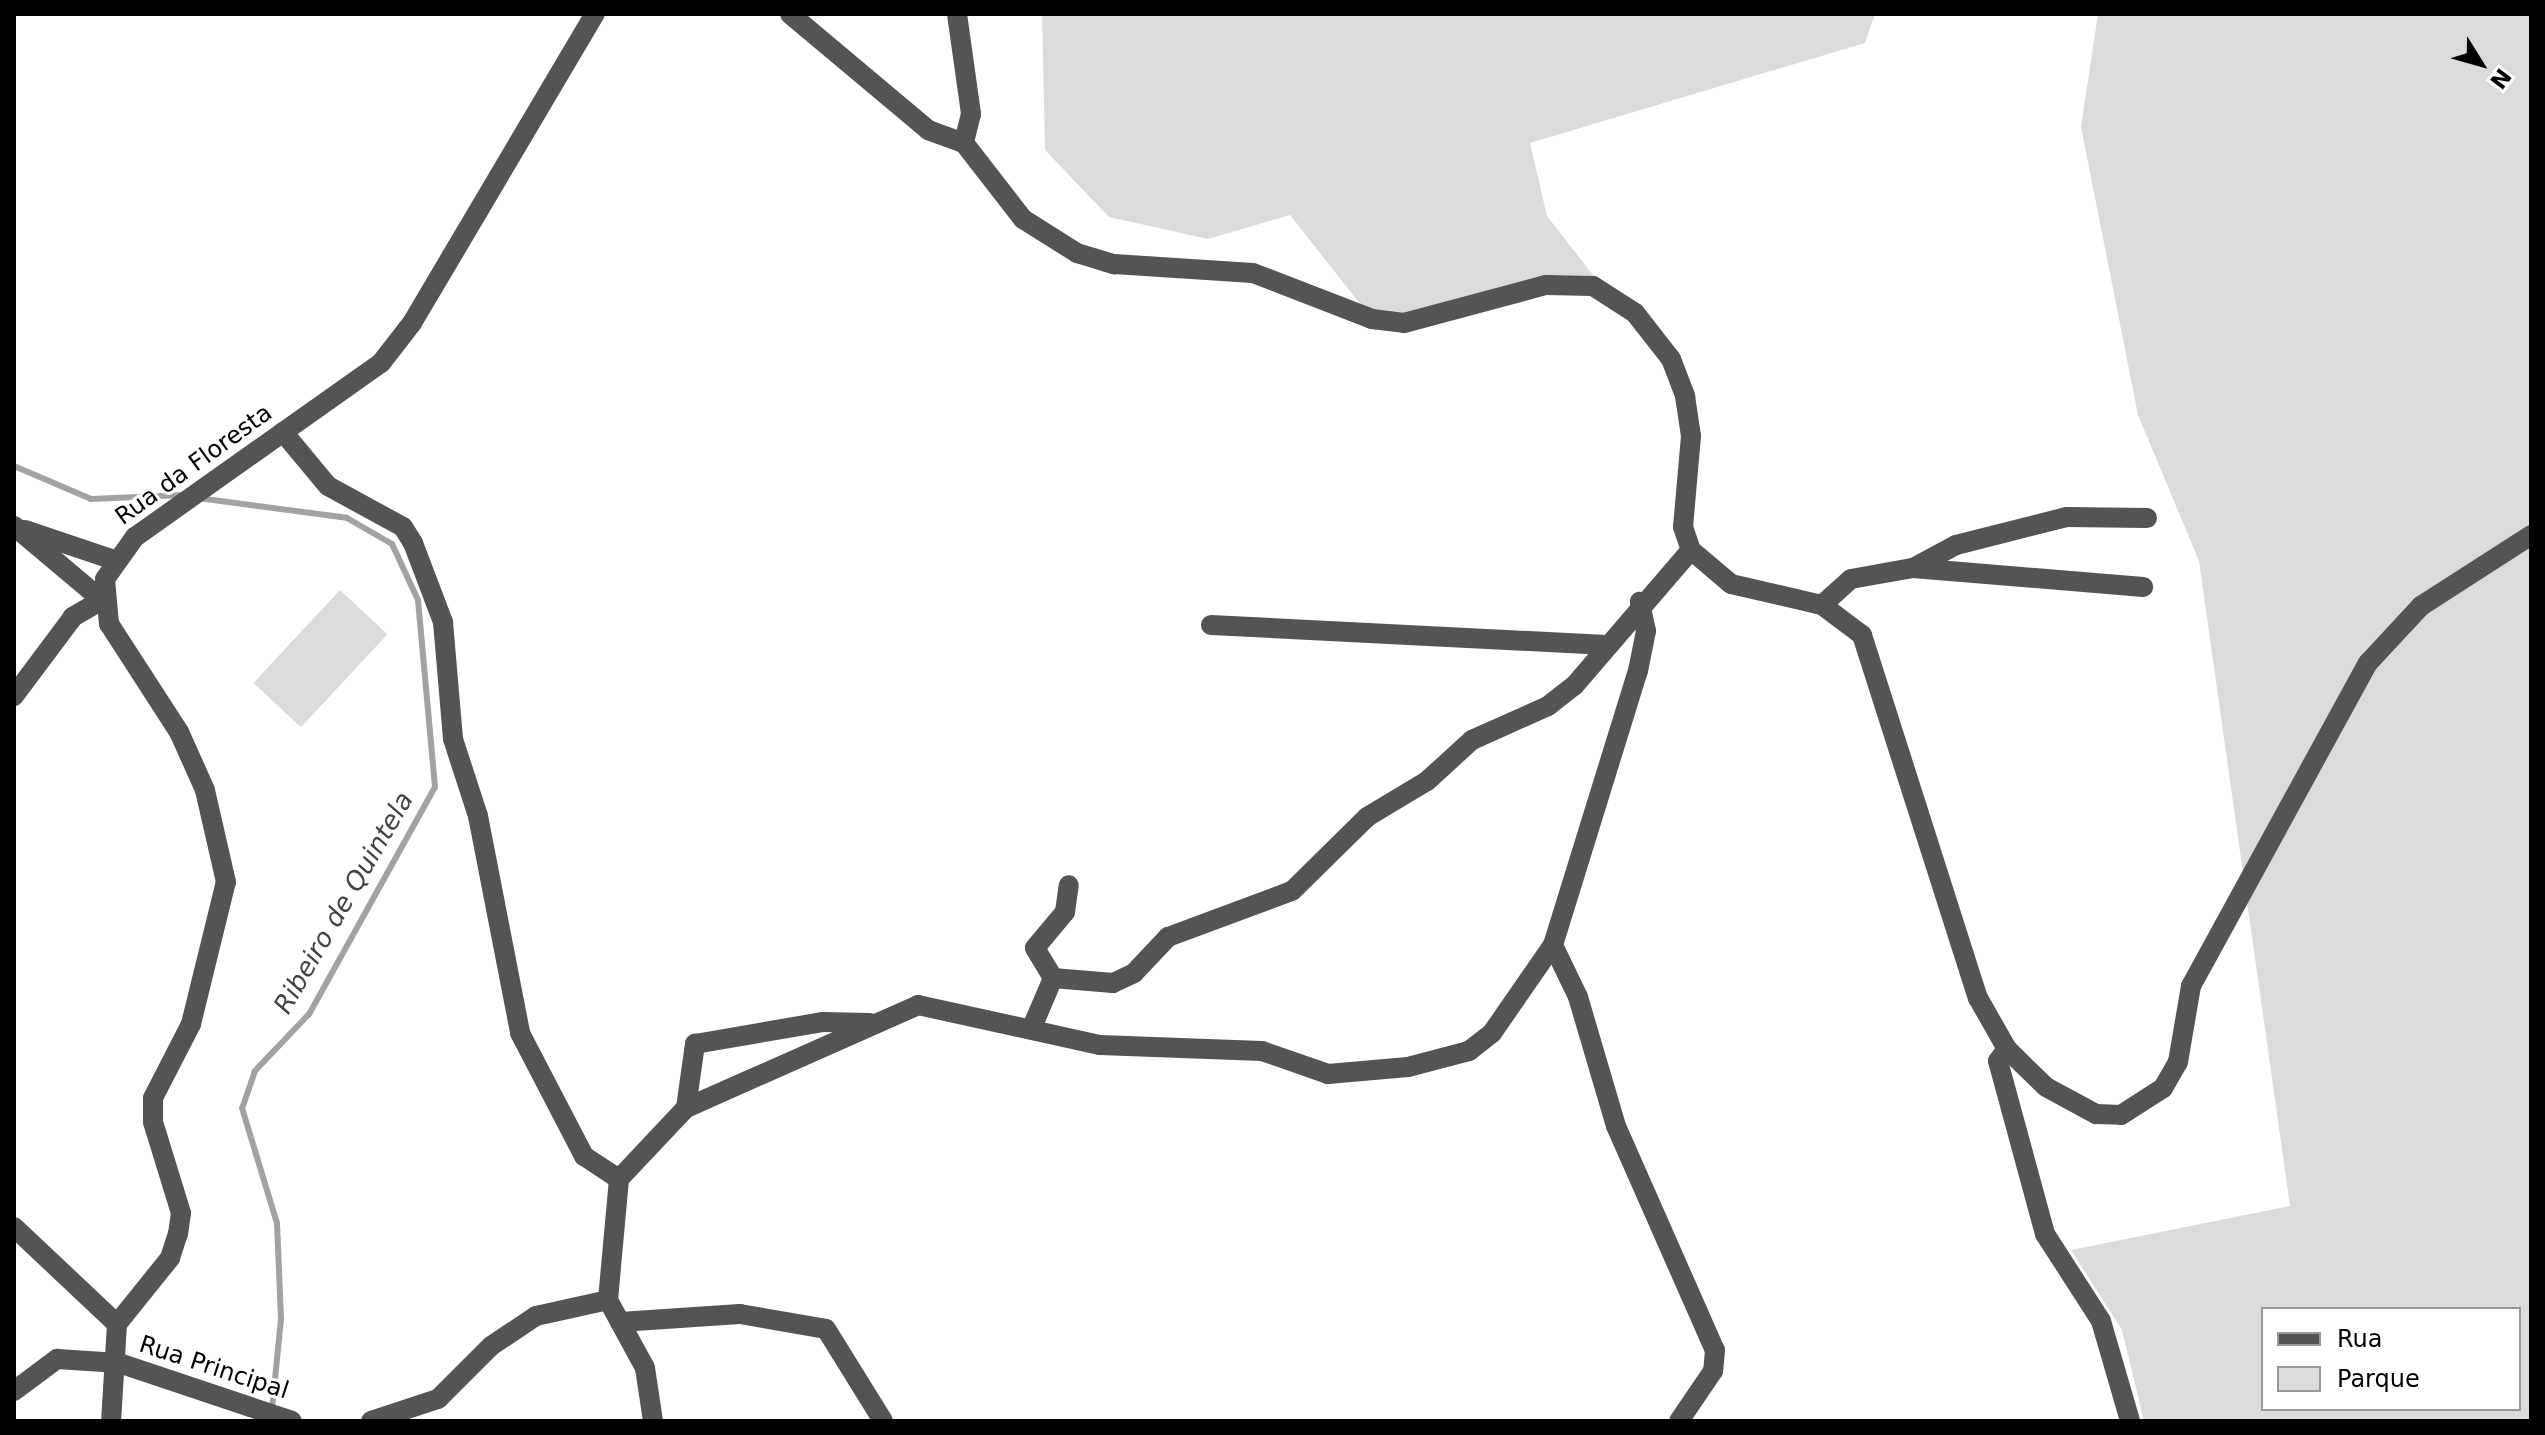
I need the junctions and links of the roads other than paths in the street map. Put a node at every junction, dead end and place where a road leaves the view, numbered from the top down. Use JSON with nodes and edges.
{"nodes":[{"id":1,"x":595,"y":14,"type":"edge"},
{"id":2,"x":790,"y":14,"type":"edge"},
{"id":3,"x":957,"y":14,"type":"edge"},
{"id":4,"x":964,"y":143,"type":"junction"},
{"id":5,"x":283,"y":432,"type":"junction"},
{"id":6,"x":2147,"y":518,"type":"dead end"},
{"id":7,"x":2531,"y":535,"type":"edge"},
{"id":8,"x":1691,"y":550,"type":"junction"},
{"id":9,"x":114,"y":560,"type":"junction"},
{"id":10,"x":1913,"y":568,"type":"junction"},
{"id":11,"x":2143,"y":587,"type":"dead end"},
{"id":12,"x":102,"y":600,"type":"junction"},
{"id":13,"x":1640,"y":602,"type":"junction"},
{"id":14,"x":1822,"y":605,"type":"junction"},
{"id":15,"x":1211,"y":625,"type":"dead end"},
{"id":16,"x":1606,"y":645,"type":"junction"},
{"id":17,"x":14,"y":696,"type":"edge"},
{"id":18,"x":1069,"y":885,"type":"dead end"},
{"id":19,"x":1553,"y":945,"type":"junction"},
{"id":20,"x":1053,"y":978,"type":"junction"},
{"id":21,"x":870,"y":1023,"type":"junction"},
{"id":22,"x":1033,"y":1025,"type":"junction"},
{"id":23,"x":2007,"y":1049,"type":"junction"},
{"id":24,"x":686,"y":1108,"type":"junction"},
{"id":25,"x":619,"y":1179,"type":"junction"},
{"id":26,"x":14,"y":1227,"type":"edge"},
{"id":27,"x":608,"y":1300,"type":"junction"},
{"id":28,"x":620,"y":1322,"type":"junction"},
{"id":29,"x":117,"y":1324,"type":"junction"},
{"id":30,"x":119,"y":1363,"type":"junction"},
{"id":31,"x":14,"y":1391,"type":"edge"},
{"id":32,"x":289,"y":1420,"type":"edge"},
{"id":33,"x":111,"y":1421,"type":"edge"},
{"id":34,"x":371,"y":1421,"type":"edge"},
{"id":35,"x":653,"y":1421,"type":"edge"},
{"id":36,"x":883,"y":1421,"type":"edge"},
{"id":37,"x":1679,"y":1421,"type":"edge"},
{"id":38,"x":2130,"y":1421,"type":"edge"}],
"edges":[{"from":1,"to":5,"type":"street","name":"Rua da Floresta"},
{"from":2,"to":4,"type":"street"},
{"from":3,"to":4,"type":"street"},
{"from":4,"to":8,"type":"street"},
{"from":5,"to":9,"type":"street","name":"Rua da Floresta"},
{"from":5,"to":25,"type":"street"},
{"from":6,"to":10,"type":"street"},
{"from":7,"to":23,"type":"street"},
{"from":8,"to":13,"type":"street"},
{"from":8,"to":14,"type":"street"},
{"from":9,"to":12,"type":"street","name":"Rua da Floresta"},
{"from":9,"to":12,"type":"street"},
{"from":10,"to":11,"type":"street"},
{"from":10,"to":14,"type":"street"},
{"from":12,"to":17,"type":"street"},
{"from":12,"to":29,"type":"street"},
{"from":13,"to":16,"type":"street"},
{"from":13,"to":19,"type":"street"},
{"from":14,"to":23,"type":"street"},
{"from":15,"to":16,"type":"street"},
{"from":16,"to":20,"type":"street"},
{"from":18,"to":20,"type":"street"},
{"from":19,"to":22,"type":"street"},
{"from":19,"to":37,"type":"street"},
{"from":20,"to":22,"type":"street"},
{"from":21,"to":22,"type":"street"},
{"from":21,"to":24,"type":"street"},
{"from":21,"to":24,"type":"street"},
{"from":23,"to":38,"type":"street"},
{"from":24,"to":25,"type":"street"},
{"from":25,"to":27,"type":"street"},
{"from":26,"to":29,"type":"street"},
{"from":27,"to":28,"type":"street"},
{"from":27,"to":34,"type":"street"},
{"from":28,"to":35,"type":"street"},
{"from":28,"to":36,"type":"street"},
{"from":29,"to":30,"type":"street"},
{"from":30,"to":31,"type":"street","name":"Rua Principal"},
{"from":30,"to":32,"type":"street","name":"Rua Principal"},
{"from":30,"to":33,"type":"street"}]}
